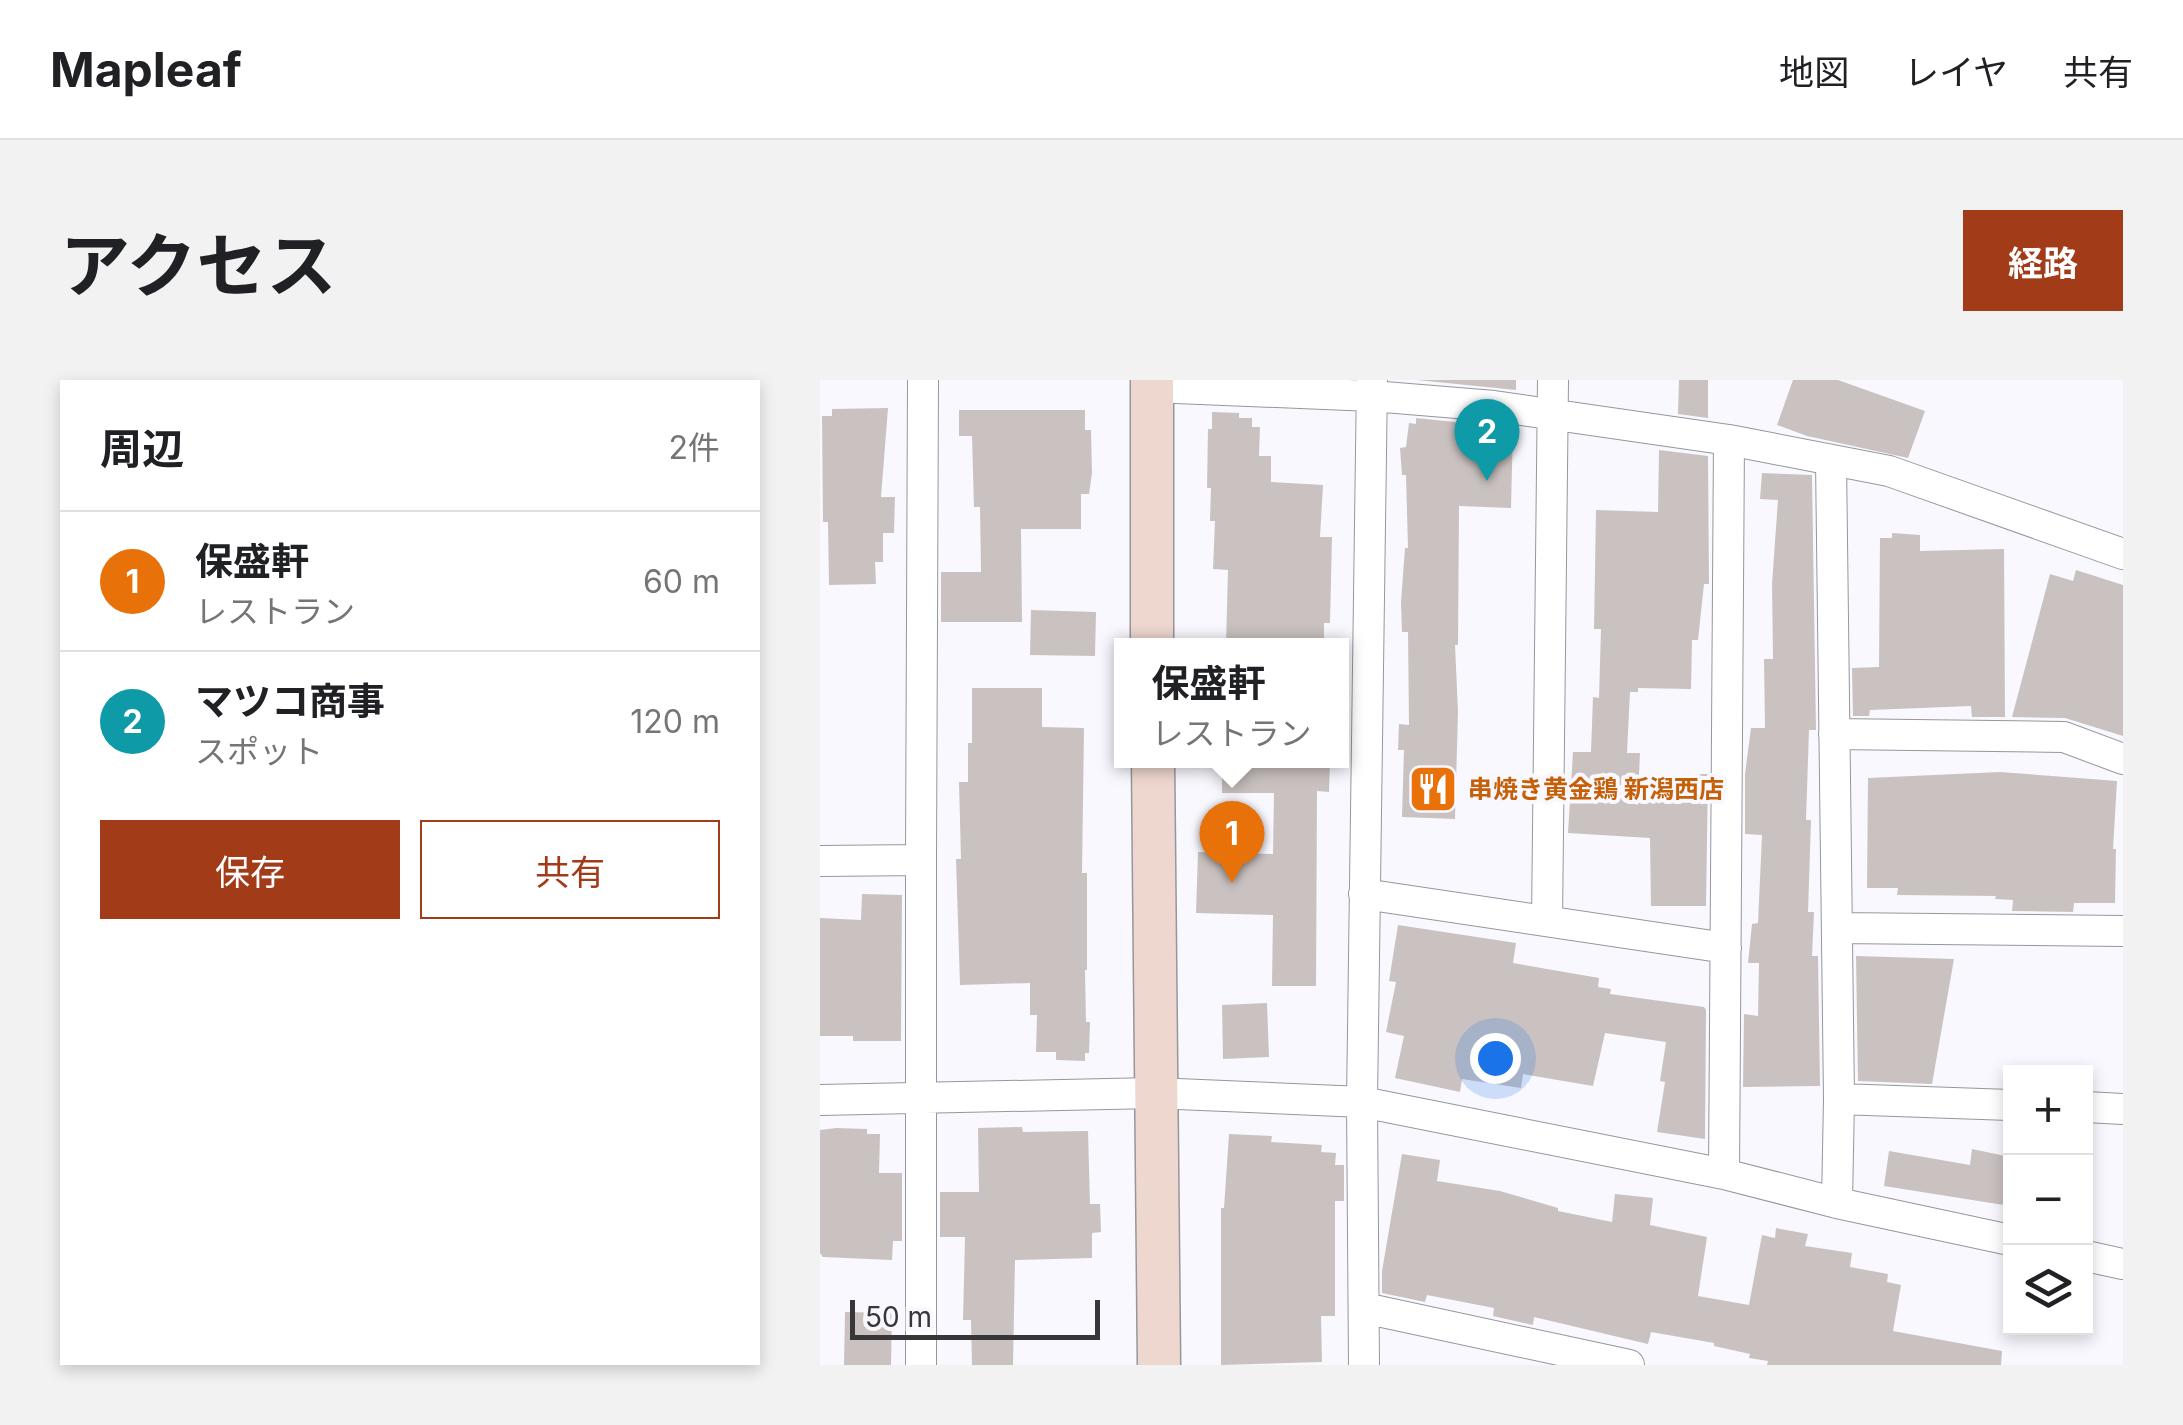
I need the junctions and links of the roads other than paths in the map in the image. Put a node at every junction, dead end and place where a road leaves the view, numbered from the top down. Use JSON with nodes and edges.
{"nodes":[{"id":1,"x":922,"y":380,"type":"edge"},
{"id":2,"x":1552,"y":380,"type":"edge"},
{"id":3,"x":1152,"y":384,"type":"edge"},
{"id":4,"x":1372,"y":388,"type":"edge"},
{"id":5,"x":1552,"y":415,"type":"junction"},
{"id":6,"x":1729,"y":440,"type":"junction"},
{"id":7,"x":1831,"y":460,"type":"junction"},
{"id":8,"x":2123,"y":554,"type":"edge"},
{"id":9,"x":1152,"y":638,"type":"edge"},
{"id":10,"x":1834,"y":734,"type":"junction"},
{"id":11,"x":2123,"y":759,"type":"edge"},
{"id":12,"x":1153,"y":768,"type":"edge"},
{"id":13,"x":921,"y":860,"type":"junction"},
{"id":14,"x":820,"y":861,"type":"edge"},
{"id":15,"x":1364,"y":894,"type":"junction"},
{"id":16,"x":1547,"y":921,"type":"junction"},
{"id":17,"x":1836,"y":928,"type":"junction"},
{"id":18,"x":2123,"y":931,"type":"edge"},
{"id":19,"x":1726,"y":948,"type":"junction"},
{"id":20,"x":1154,"y":1093,"type":"junction"},
{"id":21,"x":922,"y":1098,"type":"junction"},
{"id":22,"x":1839,"y":1099,"type":"junction"},
{"id":23,"x":820,"y":1100,"type":"edge"},
{"id":24,"x":1362,"y":1102,"type":"junction"},
{"id":25,"x":2003,"y":1105,"type":"edge"},
{"id":26,"x":2093,"y":1107,"type":"edge"},
{"id":27,"x":2123,"y":1108,"type":"edge"},
{"id":28,"x":1724,"y":1174,"type":"junction"},
{"id":29,"x":1837,"y":1203,"type":"junction"},
{"id":30,"x":2003,"y":1239,"type":"edge"},
{"id":31,"x":2093,"y":1258,"type":"edge"},
{"id":32,"x":2123,"y":1264,"type":"edge"},
{"id":33,"x":1364,"y":1308,"type":"junction"},
{"id":34,"x":921,"y":1365,"type":"edge"},
{"id":35,"x":1158,"y":1365,"type":"edge"},
{"id":36,"x":1364,"y":1365,"type":"edge"},
{"id":37,"x":1629,"y":1365,"type":"edge"}],
"edges":[{"from":1,"to":13,"type":"street"},
{"from":2,"to":5,"type":"street"},
{"from":3,"to":4,"type":"street"},
{"from":3,"to":9,"type":"street"},
{"from":4,"to":5,"type":"street"},
{"from":4,"to":15,"type":"street"},
{"from":5,"to":6,"type":"street"},
{"from":5,"to":16,"type":"street"},
{"from":6,"to":7,"type":"street"},
{"from":6,"to":19,"type":"street"},
{"from":7,"to":8,"type":"street"},
{"from":7,"to":10,"type":"street"},
{"from":10,"to":11,"type":"street"},
{"from":10,"to":17,"type":"street"},
{"from":12,"to":20,"type":"street"},
{"from":13,"to":14,"type":"street"},
{"from":13,"to":21,"type":"street"},
{"from":15,"to":16,"type":"street"},
{"from":15,"to":24,"type":"street"},
{"from":16,"to":19,"type":"street"},
{"from":17,"to":18,"type":"street"},
{"from":17,"to":22,"type":"street"},
{"from":19,"to":28,"type":"street"},
{"from":20,"to":21,"type":"street"},
{"from":20,"to":24,"type":"street"},
{"from":20,"to":35,"type":"street"},
{"from":21,"to":23,"type":"street"},
{"from":21,"to":34,"type":"street"},
{"from":22,"to":25,"type":"street"},
{"from":22,"to":29,"type":"street"},
{"from":24,"to":28,"type":"street"},
{"from":24,"to":33,"type":"street"},
{"from":26,"to":27,"type":"street"},
{"from":28,"to":29,"type":"street"},
{"from":29,"to":30,"type":"street"},
{"from":31,"to":32,"type":"street"},
{"from":33,"to":36,"type":"street"},
{"from":33,"to":37,"type":"street"}]}
